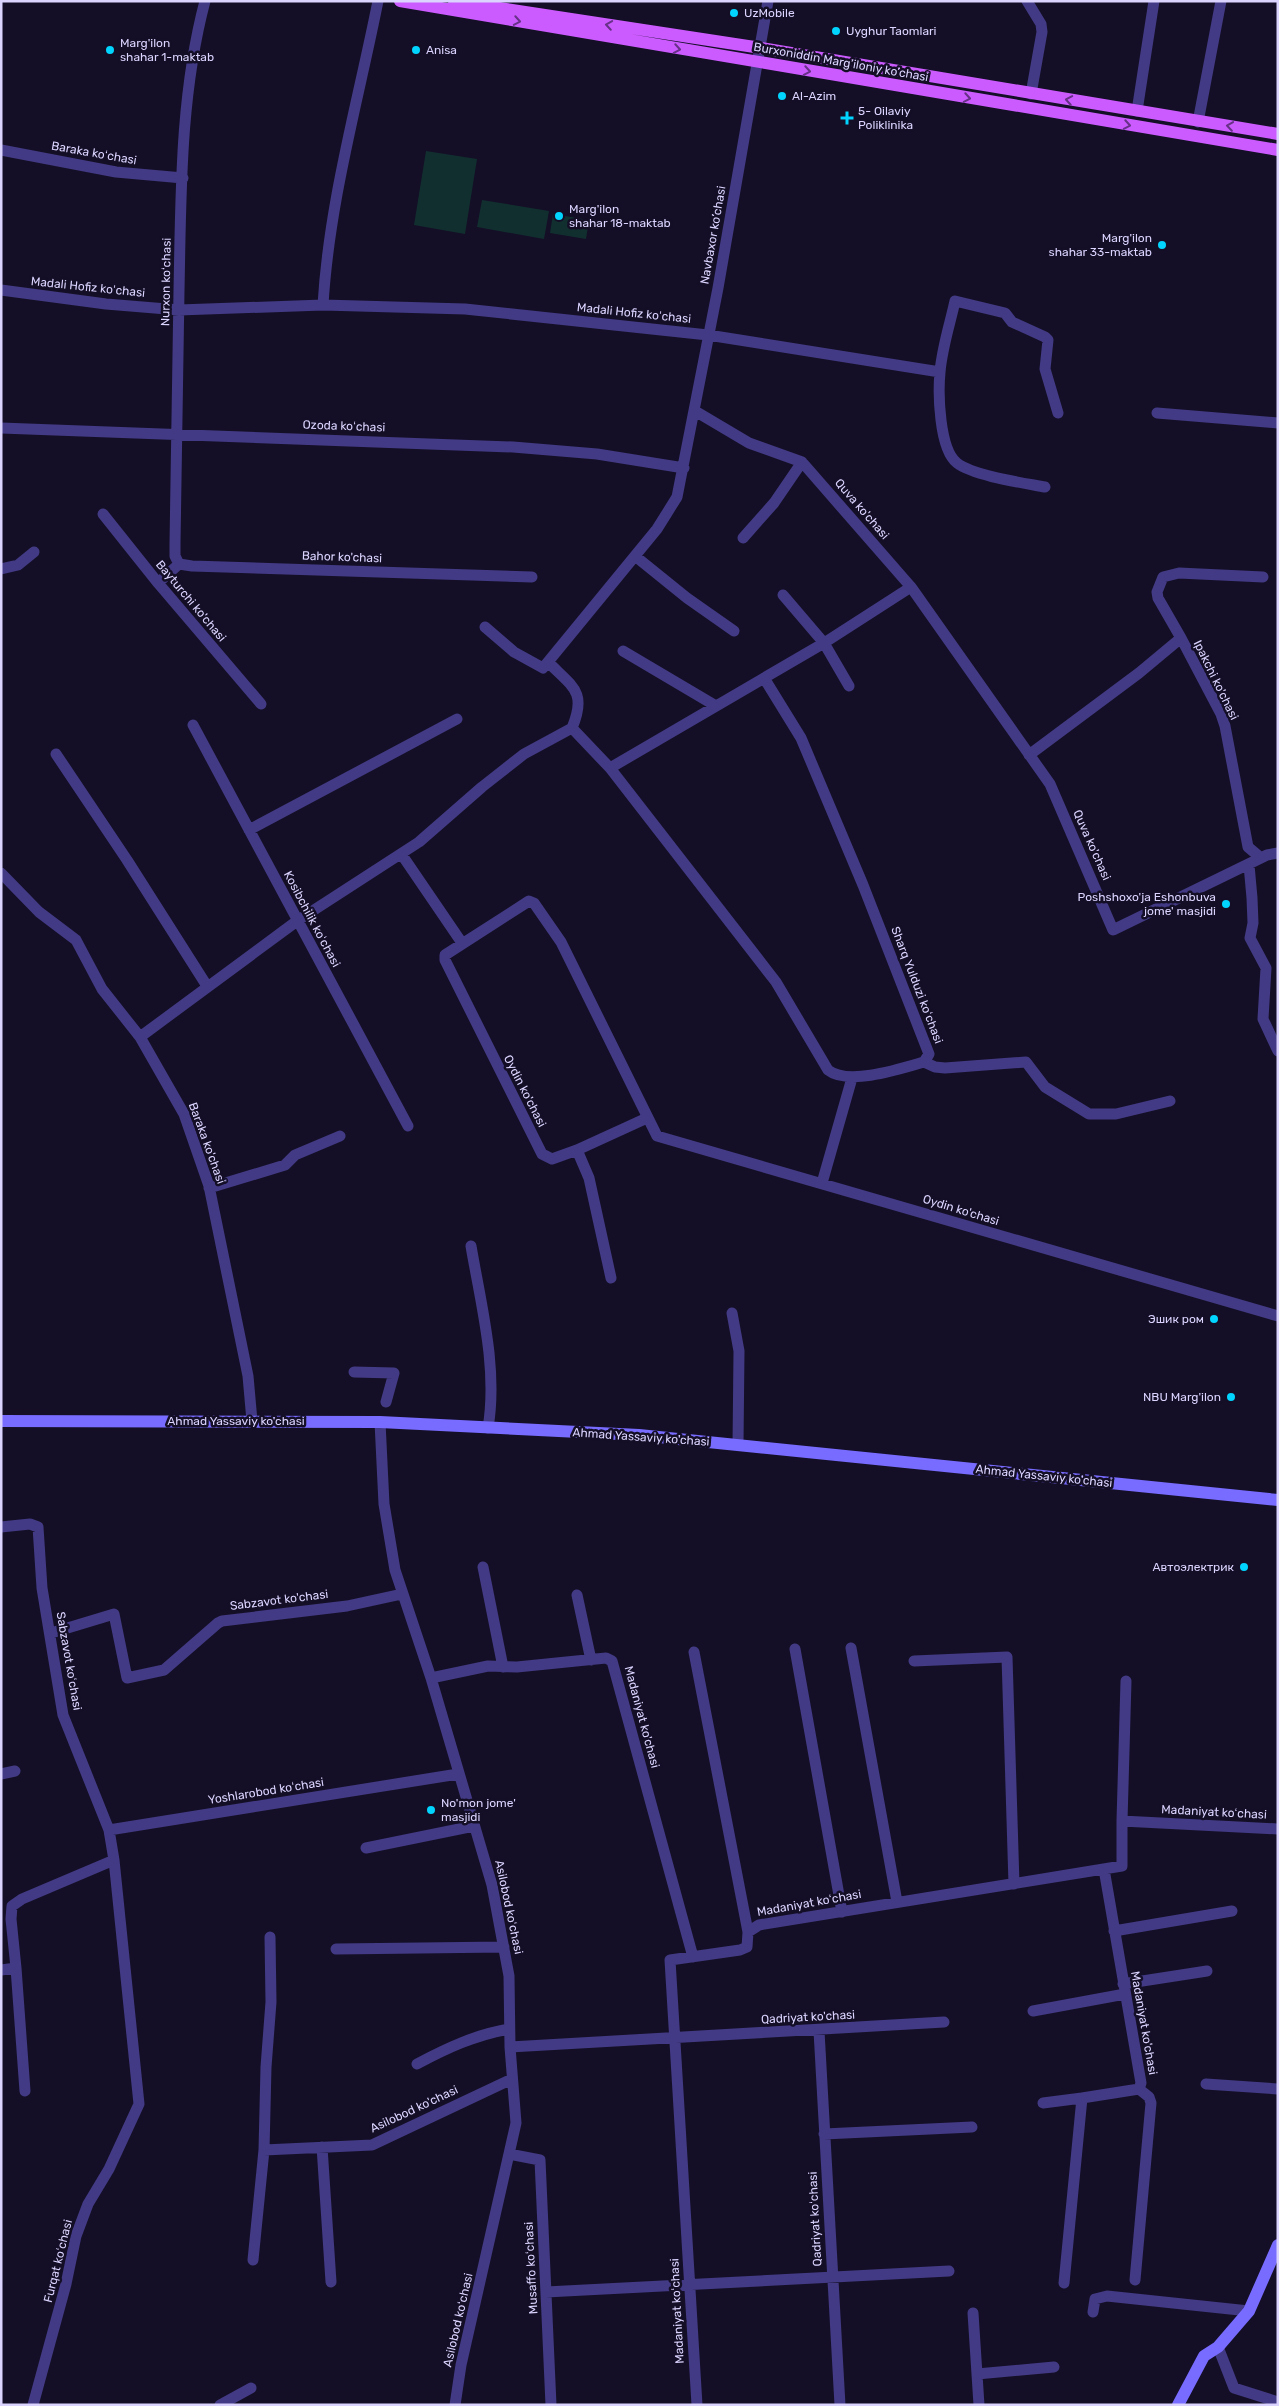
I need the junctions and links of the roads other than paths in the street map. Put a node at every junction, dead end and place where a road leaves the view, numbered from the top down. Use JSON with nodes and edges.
{"nodes":[{"id":1,"x":205,"y":1,"type":"edge"},
{"id":2,"x":378,"y":1,"type":"edge"},
{"id":3,"x":400,"y":1,"type":"edge"},
{"id":4,"x":454,"y":1,"type":"edge"},
{"id":5,"x":768,"y":1,"type":"edge"},
{"id":6,"x":1027,"y":1,"type":"edge"},
{"id":7,"x":1154,"y":1,"type":"edge"},
{"id":8,"x":1221,"y":1,"type":"edge"},
{"id":9,"x":760,"y":48,"type":"junction"},
{"id":10,"x":759,"y":62,"type":"junction"},
{"id":11,"x":1031,"y":94,"type":"junction"},
{"id":12,"x":1137,"y":112,"type":"junction"},
{"id":13,"x":1198,"y":122,"type":"junction"},
{"id":14,"x":1278,"y":134,"type":"edge"},
{"id":15,"x":1,"y":150,"type":"edge"},
{"id":16,"x":1278,"y":150,"type":"edge"},
{"id":17,"x":182,"y":178,"type":"junction"},
{"id":18,"x":1,"y":290,"type":"edge"},
{"id":19,"x":323,"y":305,"type":"junction"},
{"id":20,"x":179,"y":310,"type":"junction"},
{"id":21,"x":708,"y":335,"type":"junction"},
{"id":22,"x":940,"y":372,"type":"junction"},
{"id":23,"x":695,"y":412,"type":"junction"},
{"id":24,"x":1058,"y":413,"type":"dead end"},
{"id":25,"x":1157,"y":413,"type":"dead end"},
{"id":26,"x":1278,"y":423,"type":"edge"},
{"id":27,"x":1,"y":428,"type":"edge"},
{"id":28,"x":177,"y":433,"type":"junction"},
{"id":29,"x":802,"y":462,"type":"junction"},
{"id":30,"x":684,"y":468,"type":"junction"},
{"id":31,"x":1045,"y":486,"type":"dead end"},
{"id":32,"x":103,"y":514,"type":"dead end"},
{"id":33,"x":743,"y":538,"type":"dead end"},
{"id":34,"x":34,"y":552,"type":"dead end"},
{"id":35,"x":635,"y":556,"type":"junction"},
{"id":36,"x":179,"y":564,"type":"junction"},
{"id":37,"x":1,"y":569,"type":"edge"},
{"id":38,"x":532,"y":577,"type":"dead end"},
{"id":39,"x":1263,"y":577,"type":"dead end"},
{"id":40,"x":158,"y":583,"type":"junction"},
{"id":41,"x":911,"y":587,"type":"junction"},
{"id":42,"x":783,"y":595,"type":"dead end"},
{"id":43,"x":485,"y":627,"type":"dead end"},
{"id":44,"x":734,"y":631,"type":"dead end"},
{"id":45,"x":1181,"y":638,"type":"junction"},
{"id":46,"x":824,"y":643,"type":"junction"},
{"id":47,"x":623,"y":651,"type":"dead end"},
{"id":48,"x":549,"y":663,"type":"junction"},
{"id":49,"x":764,"y":678,"type":"junction"},
{"id":50,"x":849,"y":686,"type":"dead end"},
{"id":51,"x":261,"y":704,"type":"dead end"},
{"id":52,"x":716,"y":706,"type":"junction"},
{"id":53,"x":457,"y":719,"type":"dead end"},
{"id":54,"x":193,"y":725,"type":"dead end"},
{"id":55,"x":572,"y":728,"type":"junction"},
{"id":56,"x":56,"y":754,"type":"dead end"},
{"id":57,"x":1029,"y":755,"type":"junction"},
{"id":58,"x":610,"y":768,"type":"junction"},
{"id":59,"x":249,"y":830,"type":"junction"},
{"id":60,"x":1278,"y":853,"type":"edge"},
{"id":61,"x":402,"y":855,"type":"junction"},
{"id":62,"x":1261,"y":858,"type":"junction"},
{"id":63,"x":1248,"y":865,"type":"junction"},
{"id":64,"x":2,"y":874,"type":"edge"},
{"id":65,"x":297,"y":920,"type":"junction"},
{"id":66,"x":462,"y":943,"type":"junction"},
{"id":67,"x":207,"y":986,"type":"junction"},
{"id":68,"x":140,"y":1037,"type":"junction"},
{"id":69,"x":1278,"y":1051,"type":"edge"},
{"id":70,"x":924,"y":1062,"type":"junction"},
{"id":71,"x":852,"y":1078,"type":"junction"},
{"id":72,"x":1170,"y":1101,"type":"dead end"},
{"id":73,"x":647,"y":1118,"type":"junction"},
{"id":74,"x":408,"y":1126,"type":"dead end"},
{"id":75,"x":340,"y":1136,"type":"dead end"},
{"id":76,"x":577,"y":1150,"type":"junction"},
{"id":77,"x":822,"y":1183,"type":"junction"},
{"id":78,"x":209,"y":1188,"type":"junction"},
{"id":79,"x":471,"y":1246,"type":"dead end"},
{"id":80,"x":611,"y":1278,"type":"dead end"},
{"id":81,"x":732,"y":1313,"type":"dead end"},
{"id":82,"x":1278,"y":1316,"type":"edge"},
{"id":83,"x":354,"y":1372,"type":"dead end"},
{"id":84,"x":386,"y":1402,"type":"dead end"},
{"id":85,"x":1,"y":1421,"type":"edge"},
{"id":86,"x":252,"y":1421,"type":"junction"},
{"id":87,"x":380,"y":1422,"type":"junction"},
{"id":88,"x":488,"y":1428,"type":"junction"},
{"id":89,"x":738,"y":1445,"type":"junction"},
{"id":90,"x":1278,"y":1500,"type":"edge"},
{"id":91,"x":1,"y":1527,"type":"edge"},
{"id":92,"x":483,"y":1567,"type":"dead end"},
{"id":93,"x":402,"y":1594,"type":"junction"},
{"id":94,"x":576,"y":1595,"type":"dead end"},
{"id":95,"x":51,"y":1633,"type":"junction"},
{"id":96,"x":851,"y":1648,"type":"dead end"},
{"id":97,"x":795,"y":1649,"type":"dead end"},
{"id":98,"x":694,"y":1652,"type":"dead end"},
{"id":99,"x":591,"y":1660,"type":"junction"},
{"id":100,"x":914,"y":1661,"type":"dead end"},
{"id":101,"x":503,"y":1667,"type":"junction"},
{"id":102,"x":432,"y":1678,"type":"junction"},
{"id":103,"x":1126,"y":1681,"type":"dead end"},
{"id":104,"x":15,"y":1771,"type":"dead end"},
{"id":105,"x":1,"y":1774,"type":"edge"},
{"id":106,"x":458,"y":1774,"type":"junction"},
{"id":107,"x":1122,"y":1821,"type":"junction"},
{"id":108,"x":474,"y":1826,"type":"junction"},
{"id":109,"x":1278,"y":1829,"type":"edge"},
{"id":110,"x":109,"y":1830,"type":"junction"},
{"id":111,"x":366,"y":1848,"type":"dead end"},
{"id":112,"x":114,"y":1860,"type":"junction"},
{"id":113,"x":1104,"y":1869,"type":"junction"},
{"id":114,"x":1014,"y":1884,"type":"junction"},
{"id":115,"x":897,"y":1902,"type":"junction"},
{"id":116,"x":842,"y":1912,"type":"junction"},
{"id":117,"x":1232,"y":1912,"type":"dead end"},
{"id":118,"x":1114,"y":1931,"type":"junction"},
{"id":119,"x":748,"y":1932,"type":"junction"},
{"id":120,"x":270,"y":1937,"type":"dead end"},
{"id":121,"x":504,"y":1947,"type":"junction"},
{"id":122,"x":336,"y":1949,"type":"dead end"},
{"id":123,"x":693,"y":1957,"type":"junction"},
{"id":124,"x":16,"y":1968,"type":"junction"},
{"id":125,"x":1,"y":1970,"type":"edge"},
{"id":126,"x":1207,"y":1971,"type":"dead end"},
{"id":127,"x":1124,"y":1989,"type":"junction"},
{"id":128,"x":1033,"y":2011,"type":"dead end"},
{"id":129,"x":944,"y":2022,"type":"dead end"},
{"id":130,"x":510,"y":2028,"type":"junction"},
{"id":131,"x":819,"y":2031,"type":"junction"},
{"id":132,"x":674,"y":2038,"type":"junction"},
{"id":133,"x":510,"y":2047,"type":"junction"},
{"id":134,"x":417,"y":2064,"type":"dead end"},
{"id":135,"x":512,"y":2079,"type":"junction"},
{"id":136,"x":1206,"y":2084,"type":"dead end"},
{"id":137,"x":1139,"y":2089,"type":"junction"},
{"id":138,"x":1278,"y":2089,"type":"edge"},
{"id":139,"x":25,"y":2090,"type":"dead end"},
{"id":140,"x":1082,"y":2098,"type":"junction"},
{"id":141,"x":1043,"y":2104,"type":"dead end"},
{"id":142,"x":972,"y":2127,"type":"dead end"},
{"id":143,"x":824,"y":2134,"type":"junction"},
{"id":144,"x":322,"y":2147,"type":"junction"},
{"id":145,"x":264,"y":2150,"type":"junction"},
{"id":146,"x":509,"y":2154,"type":"junction"},
{"id":147,"x":1278,"y":2245,"type":"edge"},
{"id":148,"x":253,"y":2260,"type":"dead end"},
{"id":149,"x":949,"y":2271,"type":"dead end"},
{"id":150,"x":832,"y":2277,"type":"junction"},
{"id":151,"x":1135,"y":2280,"type":"dead end"},
{"id":152,"x":331,"y":2282,"type":"dead end"},
{"id":153,"x":1064,"y":2283,"type":"dead end"},
{"id":154,"x":690,"y":2284,"type":"junction"},
{"id":155,"x":546,"y":2292,"type":"junction"},
{"id":156,"x":1249,"y":2311,"type":"junction"},
{"id":157,"x":1093,"y":2312,"type":"dead end"},
{"id":158,"x":973,"y":2313,"type":"dead end"},
{"id":159,"x":1218,"y":2348,"type":"junction"},
{"id":160,"x":1054,"y":2368,"type":"dead end"},
{"id":161,"x":977,"y":2374,"type":"junction"},
{"id":162,"x":251,"y":2388,"type":"dead end"},
{"id":163,"x":1278,"y":2402,"type":"edge"},
{"id":164,"x":33,"y":2405,"type":"edge"},
{"id":165,"x":220,"y":2405,"type":"edge"},
{"id":166,"x":456,"y":2405,"type":"edge"},
{"id":167,"x":551,"y":2405,"type":"edge"},
{"id":168,"x":697,"y":2405,"type":"edge"},
{"id":169,"x":840,"y":2405,"type":"edge"},
{"id":170,"x":979,"y":2405,"type":"edge"},
{"id":171,"x":1178,"y":2405,"type":"edge"}],
"edges":[{"from":1,"to":17,"type":"street","name":"Nurxon koʻchasi"},
{"from":2,"to":19,"type":"street"},
{"from":3,"to":10,"type":"main road","name":"Burxoniddin Marg’iloniy ko’chasi","one_way":true},
{"from":9,"to":4,"type":"main road","name":"Burxoniddin Marg’iloniy ko’chasi","one_way":true},
{"from":5,"to":9,"type":"street","name":"Navbaxor ko’chasi"},
{"from":6,"to":11,"type":"street"},
{"from":7,"to":12,"type":"street"},
{"from":8,"to":13,"type":"street"},
{"from":9,"to":10,"type":"street","name":"Navbaxor ko’chasi"},
{"from":9,"to":11,"type":"main road","name":"Burxoniddin Marg’iloniy ko’chasi"},
{"from":10,"to":16,"type":"main road","name":"Burxoniddin Marg’iloniy ko’chasi","one_way":true},
{"from":10,"to":21,"type":"street","name":"Navbaxor ko’chasi"},
{"from":12,"to":11,"type":"main road","name":"Burxoniddin Marg’iloniy ko’chasi","one_way":true},
{"from":12,"to":13,"type":"main road","name":"Burxoniddin Marg’iloniy ko’chasi"},
{"from":14,"to":13,"type":"main road","name":"Burxoniddin Marg’iloniy ko’chasi","one_way":true},
{"from":15,"to":17,"type":"street","name":"Baraka koʻchasi"},
{"from":17,"to":20,"type":"street","name":"Nurxon koʻchasi"},
{"from":18,"to":20,"type":"street","name":"Madali Hofiz koʻchasi"},
{"from":19,"to":20,"type":"street","name":"Madali Hofiz koʻchasi"},
{"from":19,"to":21,"type":"street","name":"Madali Hofiz koʻchasi"},
{"from":20,"to":28,"type":"street","name":"Nurxon koʻchasi"},
{"from":21,"to":22,"type":"street","name":"Madali Hofiz koʻchasi"},
{"from":21,"to":23,"type":"street","name":"Navbaxor ko’chasi"},
{"from":22,"to":24,"type":"street"},
{"from":22,"to":31,"type":"street"},
{"from":23,"to":29,"type":"street","name":"Quva ko'chasi"},
{"from":23,"to":30,"type":"street"},
{"from":25,"to":26,"type":"street"},
{"from":27,"to":28,"type":"street","name":"Ozoda koʻchasi"},
{"from":28,"to":30,"type":"street","name":"Ozoda koʻchasi"},
{"from":28,"to":36,"type":"street","name":"Nurxon koʻchasi"},
{"from":29,"to":33,"type":"street"},
{"from":29,"to":41,"type":"street","name":"Quva ko'chasi"},
{"from":30,"to":35,"type":"street"},
{"from":32,"to":40,"type":"street","name":"Bayturchi ko'chasi"},
{"from":34,"to":37,"type":"street"},
{"from":35,"to":44,"type":"street"},
{"from":35,"to":48,"type":"street"},
{"from":36,"to":38,"type":"street","name":"Bahor ko'chasi"},
{"from":36,"to":40,"type":"street"},
{"from":39,"to":45,"type":"street"},
{"from":40,"to":51,"type":"street","name":"Bayturchi ko'chasi"},
{"from":41,"to":46,"type":"street"},
{"from":41,"to":57,"type":"street","name":"Quva ko'chasi"},
{"from":42,"to":46,"type":"street"},
{"from":43,"to":48,"type":"street"},
{"from":45,"to":57,"type":"street","name":"Ipakchi ko'chasi"},
{"from":45,"to":62,"type":"street","name":"Ipakchi ko'chasi"},
{"from":46,"to":49,"type":"street"},
{"from":46,"to":50,"type":"street"},
{"from":47,"to":52,"type":"street"},
{"from":48,"to":55,"type":"street"},
{"from":49,"to":52,"type":"street"},
{"from":49,"to":70,"type":"street","name":"Sharq Yulduzi koʻchasi"},
{"from":52,"to":58,"type":"street"},
{"from":53,"to":59,"type":"street"},
{"from":54,"to":59,"type":"street","name":"Kosibchilik koʻchasi"},
{"from":55,"to":58,"type":"street"},
{"from":55,"to":61,"type":"street"},
{"from":56,"to":67,"type":"street"},
{"from":57,"to":63,"type":"street","name":"Quva ko'chasi"},
{"from":58,"to":71,"type":"street"},
{"from":59,"to":65,"type":"street","name":"Kosibchilik koʻchasi"},
{"from":60,"to":62,"type":"street"},
{"from":61,"to":65,"type":"street"},
{"from":61,"to":66,"type":"street"},
{"from":62,"to":63,"type":"street"},
{"from":63,"to":69,"type":"street"},
{"from":64,"to":68,"type":"street","name":"Baraka ko'chasi"},
{"from":65,"to":67,"type":"street"},
{"from":65,"to":74,"type":"street","name":"Kosibchilik koʻchasi"},
{"from":66,"to":73,"type":"street","name":"Oydin ko'chasi"},
{"from":66,"to":76,"type":"street","name":"Oydin ko'chasi"},
{"from":67,"to":68,"type":"street"},
{"from":68,"to":78,"type":"street","name":"Baraka ko'chasi"},
{"from":70,"to":71,"type":"street","name":"Sharq Yulduzi koʻchasi"},
{"from":70,"to":72,"type":"street"},
{"from":71,"to":77,"type":"street"},
{"from":73,"to":76,"type":"street","name":"Oydin ko'chasi"},
{"from":73,"to":77,"type":"street","name":"Oydin ko'chasi"},
{"from":75,"to":78,"type":"street"},
{"from":76,"to":80,"type":"street"},
{"from":77,"to":82,"type":"street","name":"Oydin ko'chasi"},
{"from":78,"to":86,"type":"street","name":"Baraka ko'chasi"},
{"from":79,"to":88,"type":"street"},
{"from":81,"to":89,"type":"street"},
{"from":83,"to":84,"type":"street"},
{"from":85,"to":86,"type":"main road","name":"Ahmad Yassaviy ko'chasi"},
{"from":86,"to":87,"type":"main road","name":"Ahmad Yassaviy ko'chasi"},
{"from":87,"to":88,"type":"main road","name":"Ahmad Yassaviy ko'chasi"},
{"from":87,"to":93,"type":"street","name":"Asilobod koʻchasi"},
{"from":88,"to":89,"type":"main road","name":"Ahmad Yassaviy ko'chasi"},
{"from":89,"to":90,"type":"main road","name":"Ahmad Yassaviy ko'chasi"},
{"from":91,"to":95,"type":"street","name":"Sabzavot koʻchasi"},
{"from":92,"to":101,"type":"street"},
{"from":93,"to":95,"type":"street","name":"Sabzavot ko'chasi"},
{"from":93,"to":102,"type":"street","name":"Asilobod koʻchasi"},
{"from":94,"to":99,"type":"street"},
{"from":95,"to":110,"type":"street","name":"Sabzavot koʻchasi"},
{"from":96,"to":115,"type":"street"},
{"from":97,"to":116,"type":"street"},
{"from":98,"to":119,"type":"street"},
{"from":99,"to":101,"type":"street","name":"Madaniyat ko'chasi"},
{"from":99,"to":123,"type":"street","name":"Madaniyat ko'chasi"},
{"from":100,"to":114,"type":"street"},
{"from":101,"to":102,"type":"street","name":"Madaniyat ko'chasi"},
{"from":102,"to":106,"type":"street","name":"Asilobod koʻchasi"},
{"from":103,"to":107,"type":"street"},
{"from":104,"to":105,"type":"street"},
{"from":106,"to":108,"type":"street","name":"Asilobod koʻchasi"},
{"from":106,"to":110,"type":"street","name":"Yoshlarobod koʻchasi"},
{"from":107,"to":109,"type":"street","name":"Madaniyat koʻchasi"},
{"from":107,"to":113,"type":"street","name":"Madaniyat koʻchasi"},
{"from":108,"to":111,"type":"street"},
{"from":108,"to":121,"type":"street","name":"Asilobod koʻchasi"},
{"from":110,"to":112,"type":"street"},
{"from":112,"to":124,"type":"street"},
{"from":112,"to":164,"type":"street","name":"Furqat koʻchasi"},
{"from":113,"to":114,"type":"street","name":"Madaniyat koʻchasi"},
{"from":113,"to":118,"type":"street","name":"Madaniyat ko'chasi"},
{"from":114,"to":115,"type":"street","name":"Madaniyat koʻchasi"},
{"from":115,"to":116,"type":"street","name":"Madaniyat koʻchasi"},
{"from":116,"to":119,"type":"street","name":"Madaniyat koʻchasi"},
{"from":117,"to":118,"type":"street"},
{"from":118,"to":127,"type":"street","name":"Madaniyat ko'chasi"},
{"from":119,"to":123,"type":"street","name":"Madaniyat koʻchasi"},
{"from":120,"to":145,"type":"street"},
{"from":121,"to":122,"type":"street"},
{"from":121,"to":130,"type":"street","name":"Asilobod koʻchasi"},
{"from":123,"to":132,"type":"street","name":"Madaniyat koʻchasi"},
{"from":124,"to":125,"type":"street"},
{"from":124,"to":139,"type":"street"},
{"from":126,"to":127,"type":"street"},
{"from":127,"to":128,"type":"street"},
{"from":127,"to":137,"type":"street","name":"Madaniyat ko'chasi"},
{"from":129,"to":131,"type":"street","name":"Qadriyat ko'chasi"},
{"from":130,"to":133,"type":"street","name":"Asilobod koʻchasi"},
{"from":130,"to":134,"type":"street"},
{"from":131,"to":132,"type":"street","name":"Qadriyat ko'chasi"},
{"from":131,"to":143,"type":"street","name":"Qadriyat koʻchasi"},
{"from":132,"to":133,"type":"street","name":"Qadriyat ko'chasi"},
{"from":132,"to":154,"type":"street","name":"Madaniyat koʻchasi"},
{"from":133,"to":135,"type":"street","name":"Asilobod koʻchasi"},
{"from":135,"to":144,"type":"street","name":"Asilobod ko'chasi"},
{"from":135,"to":146,"type":"street","name":"Asilobod koʻchasi"},
{"from":136,"to":138,"type":"street"},
{"from":137,"to":140,"type":"street","name":"Madaniyat ko'chasi"},
{"from":137,"to":151,"type":"street"},
{"from":140,"to":141,"type":"street","name":"Madaniyat ko'chasi"},
{"from":140,"to":153,"type":"street"},
{"from":142,"to":143,"type":"street"},
{"from":143,"to":150,"type":"street","name":"Qadriyat koʻchasi"},
{"from":144,"to":145,"type":"street","name":"Asilobod ko'chasi"},
{"from":144,"to":152,"type":"street"},
{"from":145,"to":148,"type":"street"},
{"from":146,"to":155,"type":"street","name":"Musaffo koʻchasi"},
{"from":146,"to":166,"type":"street","name":"Asilobod koʻchasi"},
{"from":147,"to":156,"type":"main road"},
{"from":149,"to":150,"type":"street"},
{"from":150,"to":154,"type":"street"},
{"from":150,"to":169,"type":"street","name":"Qadriyat koʻchasi"},
{"from":154,"to":155,"type":"street"},
{"from":154,"to":168,"type":"street","name":"Madaniyat koʻchasi"},
{"from":155,"to":167,"type":"street","name":"Musaffo koʻchasi"},
{"from":156,"to":157,"type":"street"},
{"from":156,"to":159,"type":"main road"},
{"from":158,"to":161,"type":"street"},
{"from":159,"to":163,"type":"street"},
{"from":159,"to":171,"type":"main road"},
{"from":160,"to":161,"type":"street"},
{"from":161,"to":170,"type":"street"},
{"from":162,"to":165,"type":"street"}]}
